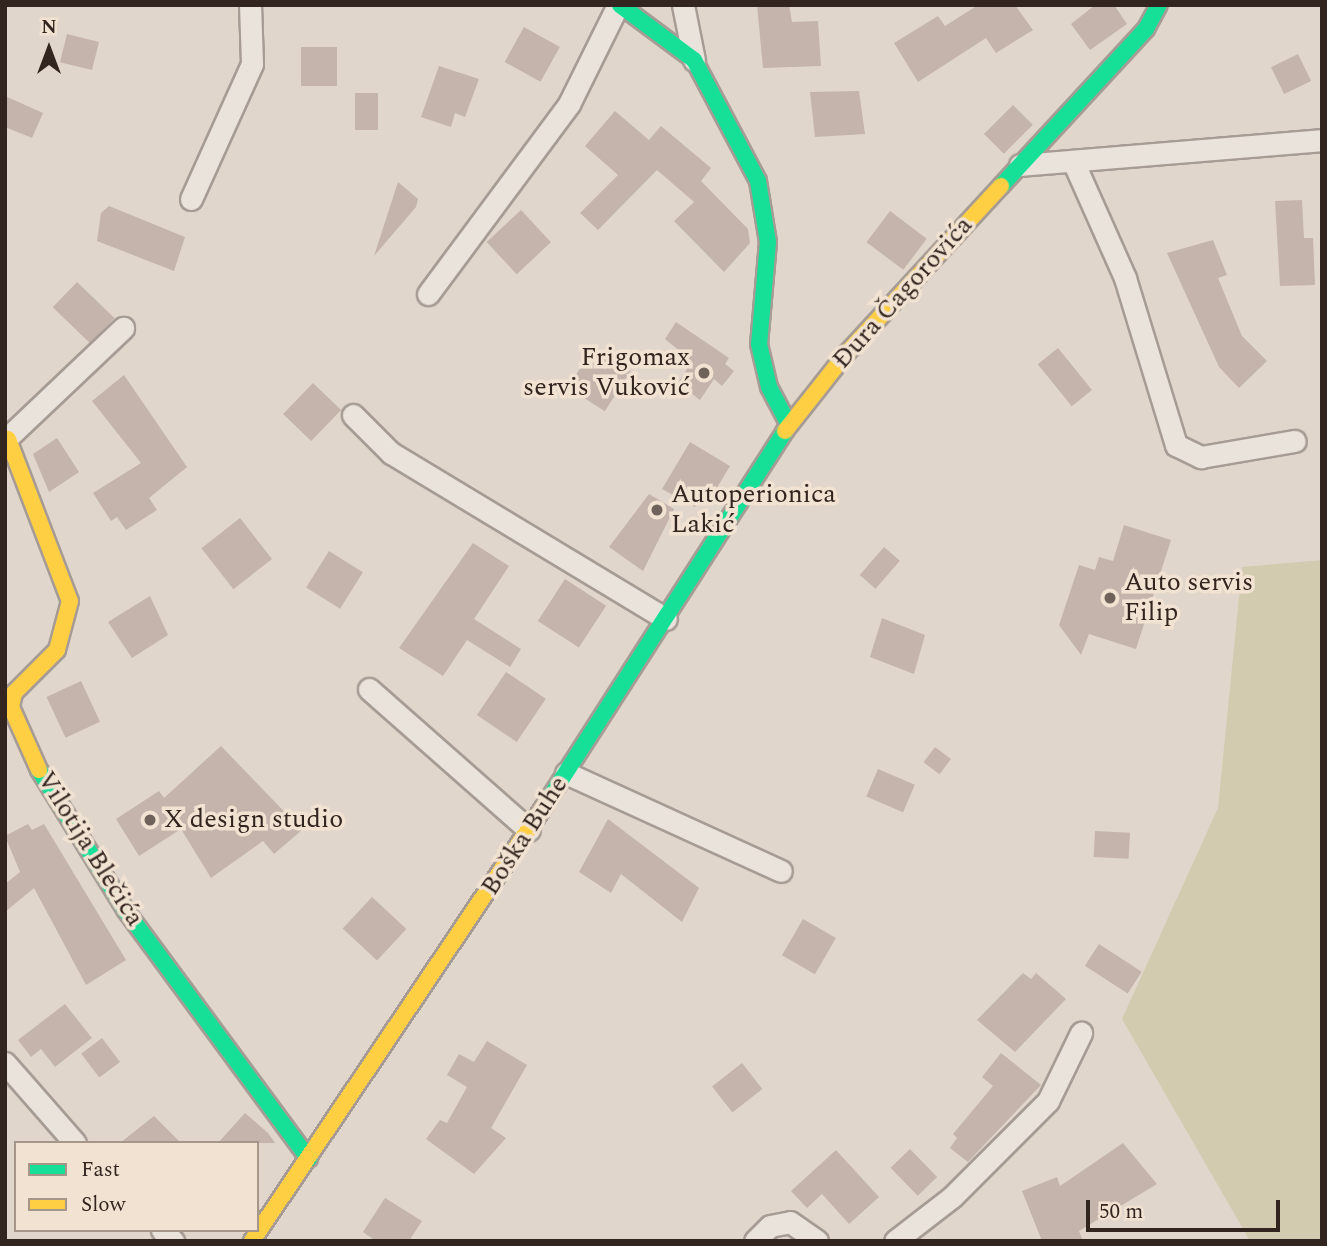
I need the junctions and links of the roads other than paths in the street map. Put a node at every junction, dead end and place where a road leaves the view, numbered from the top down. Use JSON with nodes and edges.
{"nodes":[{"id":1,"x":250,"y":5,"type":"edge"},
{"id":2,"x":619,"y":5,"type":"edge"},
{"id":3,"x":683,"y":5,"type":"edge"},
{"id":4,"x":1159,"y":5,"type":"edge"},
{"id":5,"x":694,"y":60,"type":"junction"},
{"id":6,"x":1322,"y":140,"type":"edge"},
{"id":7,"x":1073,"y":161,"type":"junction"},
{"id":8,"x":1020,"y":165,"type":"junction"},
{"id":9,"x":191,"y":199,"type":"dead end"},
{"id":10,"x":428,"y":293,"type":"dead end"},
{"id":11,"x":123,"y":328,"type":"dead end"},
{"id":12,"x":353,"y":415,"type":"dead end"},
{"id":13,"x":789,"y":425,"type":"junction"},
{"id":14,"x":7,"y":440,"type":"edge"},
{"id":15,"x":1295,"y":441,"type":"dead end"},
{"id":16,"x":666,"y":619,"type":"junction"},
{"id":17,"x":369,"y":689,"type":"dead end"},
{"id":18,"x":566,"y":773,"type":"junction"},
{"id":19,"x":530,"y":830,"type":"junction"},
{"id":20,"x":781,"y":871,"type":"dead end"},
{"id":21,"x":1081,"y":1033,"type":"dead end"},
{"id":22,"x":5,"y":1063,"type":"edge"},
{"id":23,"x":73,"y":1141,"type":"edge"},
{"id":24,"x":309,"y":1159,"type":"junction"},
{"id":25,"x":259,"y":1231,"type":"edge"},
{"id":26,"x":755,"y":1241,"type":"edge"},
{"id":27,"x":817,"y":1241,"type":"edge"},
{"id":28,"x":895,"y":1241,"type":"edge"}],
"edges":[{"from":1,"to":9,"type":"street"},
{"from":2,"to":5,"type":"street"},
{"from":2,"to":10,"type":"street"},
{"from":3,"to":5,"type":"street"},
{"from":4,"to":8,"type":"street","name":"Đura Čagorovića"},
{"from":5,"to":13,"type":"street"},
{"from":6,"to":7,"type":"street"},
{"from":7,"to":8,"type":"street"},
{"from":7,"to":15,"type":"street"},
{"from":8,"to":13,"type":"street","name":"Đura Čagorovića"},
{"from":11,"to":14,"type":"street"},
{"from":12,"to":16,"type":"street"},
{"from":13,"to":16,"type":"street","name":"Boška Buhe"},
{"from":14,"to":24,"type":"street","name":"Vilotija Blečića"},
{"from":16,"to":18,"type":"street","name":"Boška Buhe"},
{"from":17,"to":19,"type":"street"},
{"from":18,"to":19,"type":"street","name":"Boška Buhe"},
{"from":18,"to":20,"type":"street"},
{"from":19,"to":24,"type":"street","name":"Boška Buhe"},
{"from":21,"to":28,"type":"street"},
{"from":22,"to":23,"type":"street"},
{"from":24,"to":25,"type":"street","name":"Boška Buhe"},
{"from":26,"to":27,"type":"street"}]}
